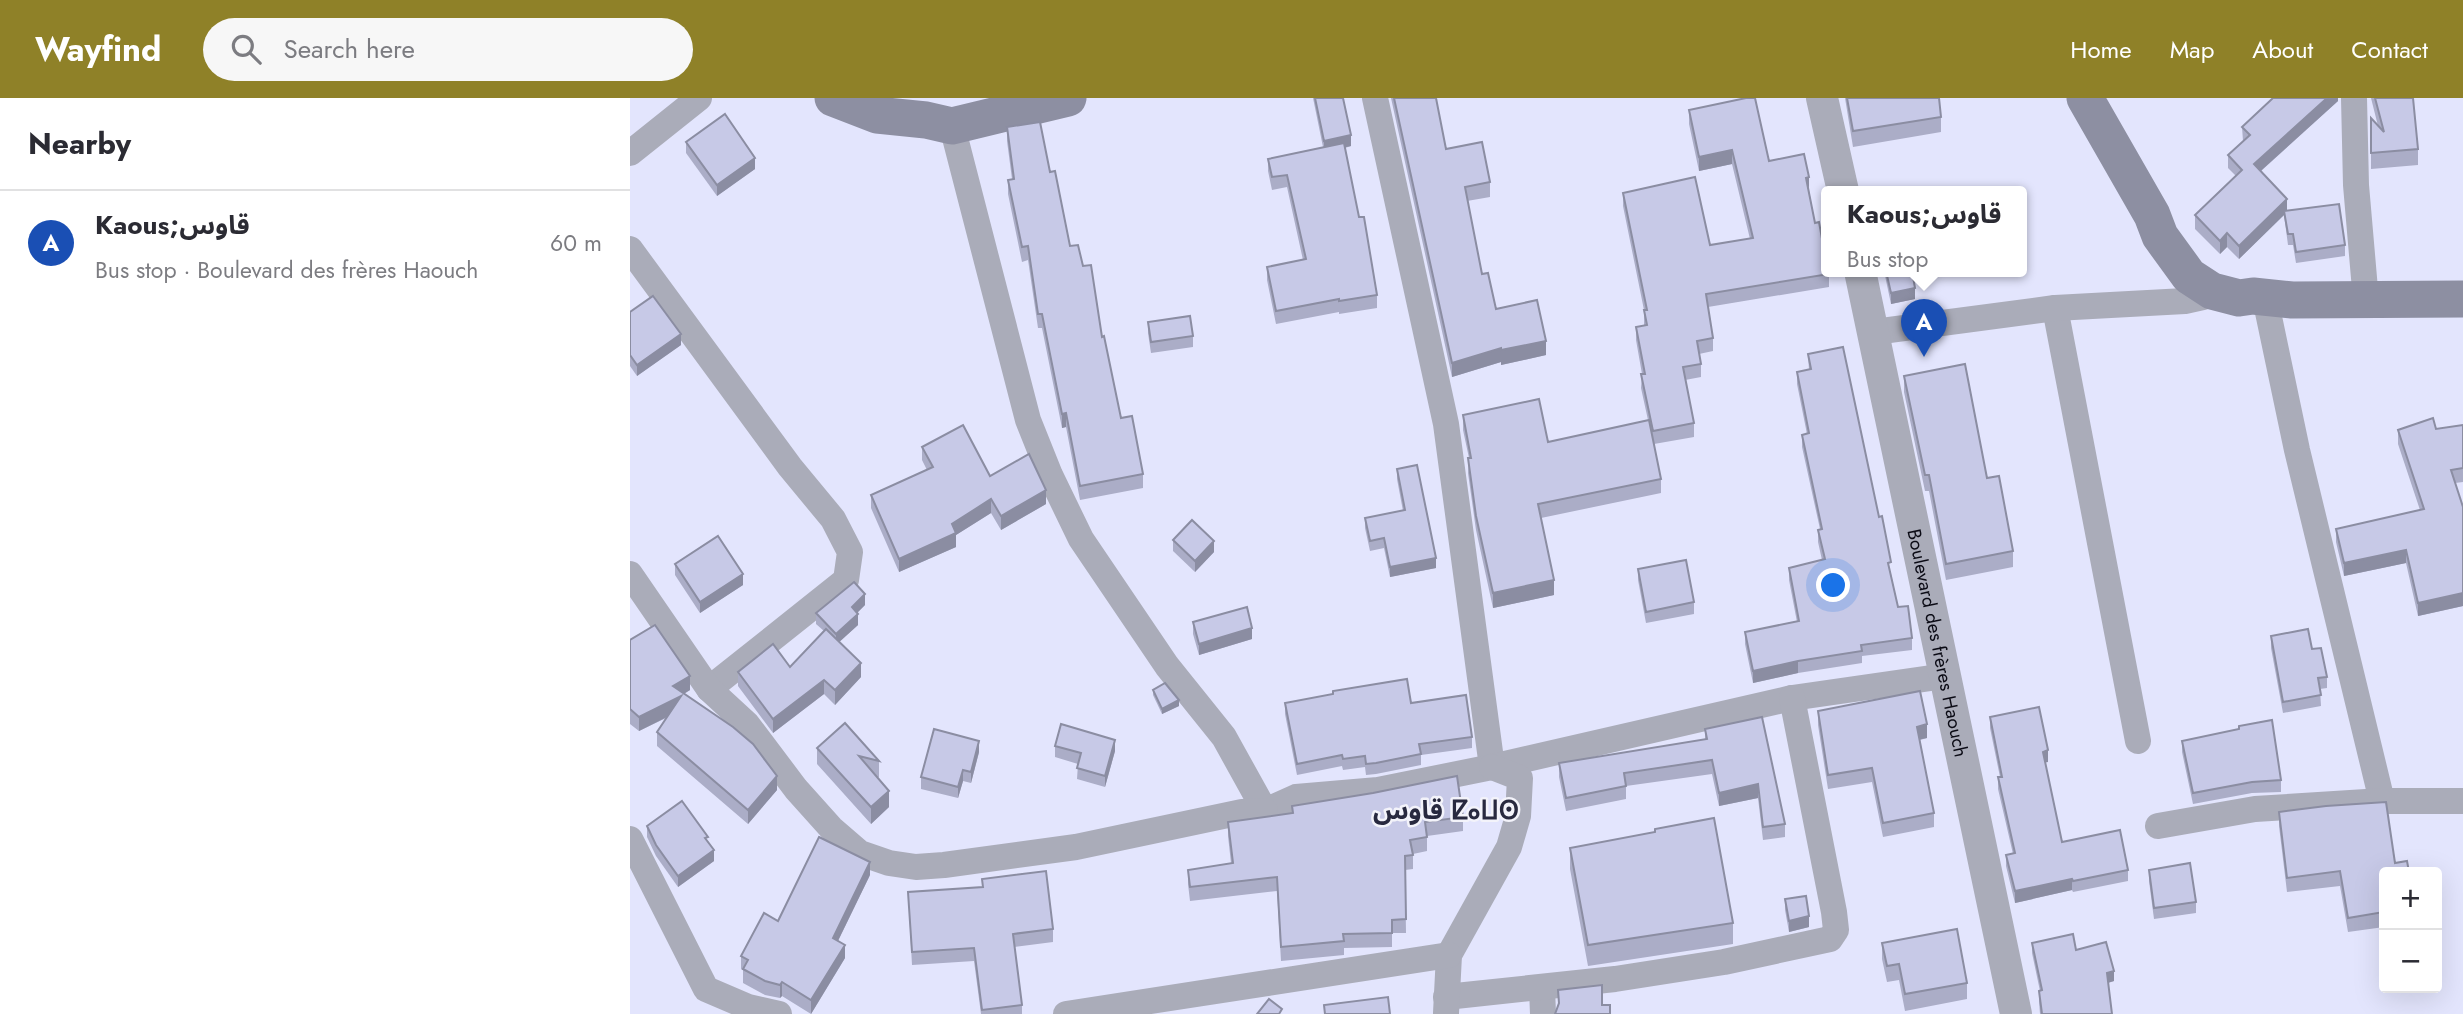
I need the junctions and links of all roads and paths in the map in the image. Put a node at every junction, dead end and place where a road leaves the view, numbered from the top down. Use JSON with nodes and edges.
{"nodes":[{"id":1,"x":699,"y":98,"type":"edge"},
{"id":2,"x":833,"y":98,"type":"edge"},
{"id":3,"x":1068,"y":98,"type":"edge"},
{"id":4,"x":1375,"y":98,"type":"edge"},
{"id":5,"x":1822,"y":98,"type":"edge"},
{"id":6,"x":2085,"y":98,"type":"edge"},
{"id":7,"x":2354,"y":98,"type":"edge"},
{"id":8,"x":933,"y":115,"type":"edge"},
{"id":9,"x":630,"y":153,"type":"edge"},
{"id":10,"x":1842,"y":186,"type":"edge"},
{"id":11,"x":2152,"y":215,"type":"junction"},
{"id":12,"x":630,"y":249,"type":"edge"},
{"id":13,"x":1861,"y":277,"type":"edge"},
{"id":14,"x":2212,"y":291,"type":"junction"},
{"id":15,"x":2259,"y":297,"type":"junction"},
{"id":16,"x":2463,"y":299,"type":"edge"},
{"id":17,"x":2366,"y":300,"type":"junction"},
{"id":18,"x":2055,"y":308,"type":"junction"},
{"id":19,"x":1874,"y":331,"type":"junction"},
{"id":20,"x":630,"y":574,"type":"edge"},
{"id":21,"x":1945,"y":676,"type":"junction"},
{"id":22,"x":709,"y":689,"type":"junction"},
{"id":23,"x":1793,"y":698,"type":"junction"},
{"id":24,"x":2138,"y":741,"type":"dead end"},
{"id":25,"x":1492,"y":767,"type":"junction"},
{"id":26,"x":2382,"y":801,"type":"junction"},
{"id":27,"x":2463,"y":801,"type":"edge"},
{"id":28,"x":1265,"y":811,"type":"junction"},
{"id":29,"x":2158,"y":826,"type":"dead end"},
{"id":30,"x":630,"y":839,"type":"edge"},
{"id":31,"x":1449,"y":955,"type":"junction"},
{"id":32,"x":709,"y":1001,"type":"edge"},
{"id":33,"x":1542,"y":1001,"type":"edge"},
{"id":34,"x":1446,"y":1005,"type":"edge"},
{"id":35,"x":1074,"y":1013,"type":"edge"},
{"id":36,"x":779,"y":1014,"type":"edge"},
{"id":37,"x":2016,"y":1014,"type":"edge"}],
"edges":[{"from":1,"to":9,"type":"street"},
{"from":2,"to":8,"type":"main road"},
{"from":3,"to":8,"type":"main road"},
{"from":4,"to":25,"type":"street"},
{"from":5,"to":10,"type":"street"},
{"from":6,"to":11,"type":"main road"},
{"from":7,"to":17,"type":"street"},
{"from":8,"to":28,"type":"street"},
{"from":11,"to":14,"type":"main road"},
{"from":11,"to":15,"type":"main road"},
{"from":12,"to":22,"type":"street"},
{"from":13,"to":19,"type":"street","name":"Boulevard des frères Haouch"},
{"from":14,"to":15,"type":"main road"},
{"from":14,"to":18,"type":"street"},
{"from":15,"to":17,"type":"main road"},
{"from":15,"to":26,"type":"street"},
{"from":16,"to":17,"type":"main road"},
{"from":18,"to":19,"type":"street"},
{"from":18,"to":24,"type":"street"},
{"from":19,"to":21,"type":"street","name":"Boulevard des frères Haouch"},
{"from":20,"to":22,"type":"street"},
{"from":21,"to":23,"type":"street"},
{"from":21,"to":37,"type":"street","name":"Boulevard des frères Haouch"},
{"from":22,"to":28,"type":"street"},
{"from":23,"to":25,"type":"street"},
{"from":23,"to":33,"type":"street"},
{"from":25,"to":28,"type":"street"},
{"from":25,"to":31,"type":"street"},
{"from":26,"to":27,"type":"street"},
{"from":26,"to":29,"type":"street"},
{"from":30,"to":32,"type":"street"},
{"from":31,"to":34,"type":"street"},
{"from":31,"to":35,"type":"street"},
{"from":32,"to":36,"type":"street"},
{"from":33,"to":34,"type":"street"}]}
